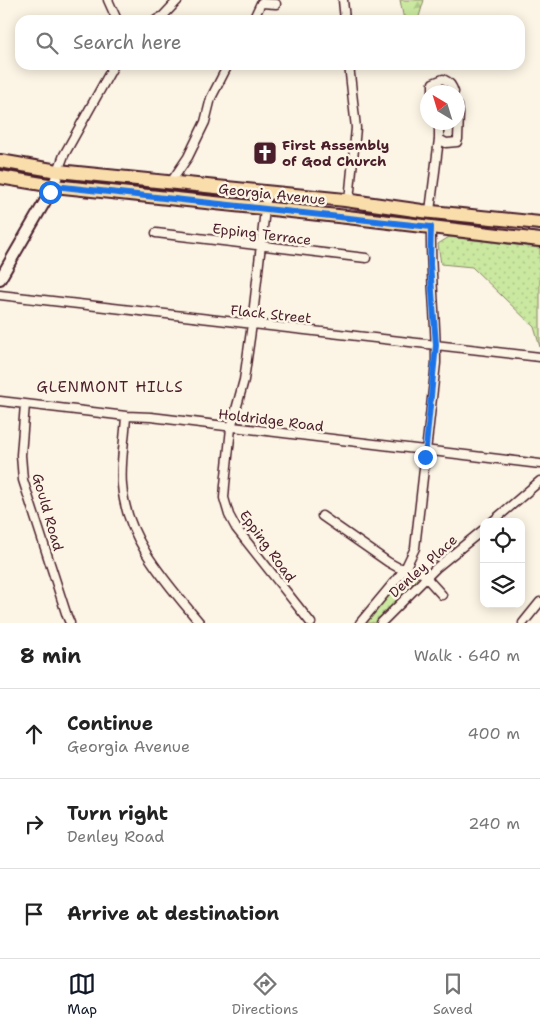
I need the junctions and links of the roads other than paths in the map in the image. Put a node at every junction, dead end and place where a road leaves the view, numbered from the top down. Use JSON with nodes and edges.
{"nodes":[{"id":1,"x":108,"y":0,"type":"edge"},
{"id":2,"x":178,"y":0,"type":"edge"},
{"id":3,"x":343,"y":0,"type":"edge"},
{"id":4,"x":276,"y":4,"type":"dead end"},
{"id":5,"x":115,"y":15,"type":"edge"},
{"id":6,"x":164,"y":15,"type":"edge"},
{"id":7,"x":255,"y":15,"type":"edge"},
{"id":8,"x":344,"y":15,"type":"edge"},
{"id":9,"x":111,"y":70,"type":"edge"},
{"id":10,"x":225,"y":70,"type":"edge"},
{"id":11,"x":350,"y":70,"type":"edge"},
{"id":12,"x":433,"y":85,"type":"edge"},
{"id":13,"x":451,"y":85,"type":"edge"},
{"id":14,"x":439,"y":130,"type":"edge"},
{"id":15,"x":458,"y":130,"type":"edge"},
{"id":16,"x":439,"y":139,"type":"junction"},
{"id":17,"x":0,"y":161,"type":"edge"},
{"id":18,"x":58,"y":171,"type":"junction"},
{"id":19,"x":0,"y":177,"type":"edge"},
{"id":20,"x":171,"y":182,"type":"junction"},
{"id":21,"x":54,"y":186,"type":"junction"},
{"id":22,"x":268,"y":192,"type":"junction"},
{"id":23,"x":349,"y":200,"type":"junction"},
{"id":24,"x":265,"y":209,"type":"junction"},
{"id":25,"x":430,"y":211,"type":"junction"},
{"id":26,"x":540,"y":223,"type":"edge"},
{"id":27,"x":431,"y":227,"type":"junction"},
{"id":28,"x":156,"y":233,"type":"dead end"},
{"id":29,"x":540,"y":240,"type":"edge"},
{"id":30,"x":261,"y":247,"type":"junction"},
{"id":31,"x":366,"y":258,"type":"dead end"},
{"id":32,"x":0,"y":279,"type":"edge"},
{"id":33,"x":0,"y":295,"type":"edge"},
{"id":34,"x":252,"y":324,"type":"junction"},
{"id":35,"x":436,"y":345,"type":"junction"},
{"id":36,"x":540,"y":358,"type":"edge"},
{"id":37,"x":0,"y":401,"type":"edge"},
{"id":38,"x":25,"y":404,"type":"junction"},
{"id":39,"x":126,"y":416,"type":"junction"},
{"id":40,"x":231,"y":428,"type":"junction"},
{"id":41,"x":426,"y":450,"type":"junction"},
{"id":42,"x":540,"y":464,"type":"edge"},
{"id":43,"x":540,"y":481,"type":"edge"},
{"id":44,"x":322,"y":516,"type":"dead end"},
{"id":45,"x":497,"y":518,"type":"edge"},
{"id":46,"x":480,"y":532,"type":"edge"},
{"id":47,"x":405,"y":569,"type":"junction"},
{"id":48,"x":427,"y":578,"type":"junction"},
{"id":49,"x":442,"y":595,"type":"dead end"},
{"id":50,"x":540,"y":602,"type":"edge"},
{"id":51,"x":70,"y":623,"type":"edge"},
{"id":52,"x":200,"y":623,"type":"edge"},
{"id":53,"x":312,"y":623,"type":"edge"},
{"id":54,"x":360,"y":623,"type":"edge"},
{"id":55,"x":381,"y":623,"type":"edge"},
{"id":56,"x":523,"y":623,"type":"edge"}],
"edges":[{"from":1,"to":5,"type":"street"},
{"from":2,"to":6,"type":"street"},
{"from":3,"to":8,"type":"street"},
{"from":4,"to":7,"type":"street"},
{"from":9,"to":18,"type":"street"},
{"from":10,"to":20,"type":"street"},
{"from":11,"to":23,"type":"street"},
{"from":12,"to":13,"type":"street"},
{"from":14,"to":16,"type":"street"},
{"from":15,"to":16,"type":"street"},
{"from":16,"to":25,"type":"street"},
{"from":17,"to":18,"type":"main road","name":"Georgia Avenue"},
{"from":18,"to":20,"type":"main road","name":"Georgia Avenue"},
{"from":18,"to":21,"type":"street"},
{"from":19,"to":21,"type":"main road","name":"Georgia Avenue"},
{"from":20,"to":22,"type":"main road","name":"Georgia Avenue"},
{"from":21,"to":24,"type":"main road","name":"Georgia Avenue"},
{"from":21,"to":32,"type":"street"},
{"from":22,"to":23,"type":"main road","name":"Georgia Avenue"},
{"from":22,"to":24,"type":"street","name":"Epping Road"},
{"from":23,"to":25,"type":"main road","name":"Georgia Avenue"},
{"from":24,"to":27,"type":"main road","name":"Georgia Avenue"},
{"from":24,"to":30,"type":"street","name":"Epping Road"},
{"from":25,"to":26,"type":"main road","name":"Georgia Avenue"},
{"from":27,"to":29,"type":"main road","name":"Georgia Avenue"},
{"from":27,"to":35,"type":"street"},
{"from":28,"to":30,"type":"street","name":"Epping Terrace"},
{"from":30,"to":31,"type":"street","name":"Epping Terrace"},
{"from":30,"to":34,"type":"street","name":"Epping Road"},
{"from":33,"to":34,"type":"street","name":"Flack Street"},
{"from":34,"to":35,"type":"street","name":"Flack Street"},
{"from":34,"to":40,"type":"street","name":"Epping Road"},
{"from":35,"to":36,"type":"street","name":"Flack Street"},
{"from":35,"to":41,"type":"street"},
{"from":37,"to":38,"type":"street","name":"Holdridge Road"},
{"from":38,"to":39,"type":"street","name":"Holdridge Road"},
{"from":38,"to":51,"type":"street","name":"Gould Road"},
{"from":39,"to":40,"type":"street","name":"Holdridge Road"},
{"from":39,"to":52,"type":"street"},
{"from":40,"to":41,"type":"street","name":"Holdridge Road"},
{"from":40,"to":53,"type":"street","name":"Epping Road"},
{"from":41,"to":42,"type":"street","name":"Holdridge Road"},
{"from":41,"to":47,"type":"street"},
{"from":43,"to":45,"type":"street"},
{"from":44,"to":47,"type":"street"},
{"from":46,"to":48,"type":"street","name":"Denley Place"},
{"from":47,"to":48,"type":"street"},
{"from":47,"to":54,"type":"street"},
{"from":48,"to":49,"type":"street"},
{"from":48,"to":55,"type":"street","name":"Denley Place"},
{"from":50,"to":56,"type":"street"}]}
